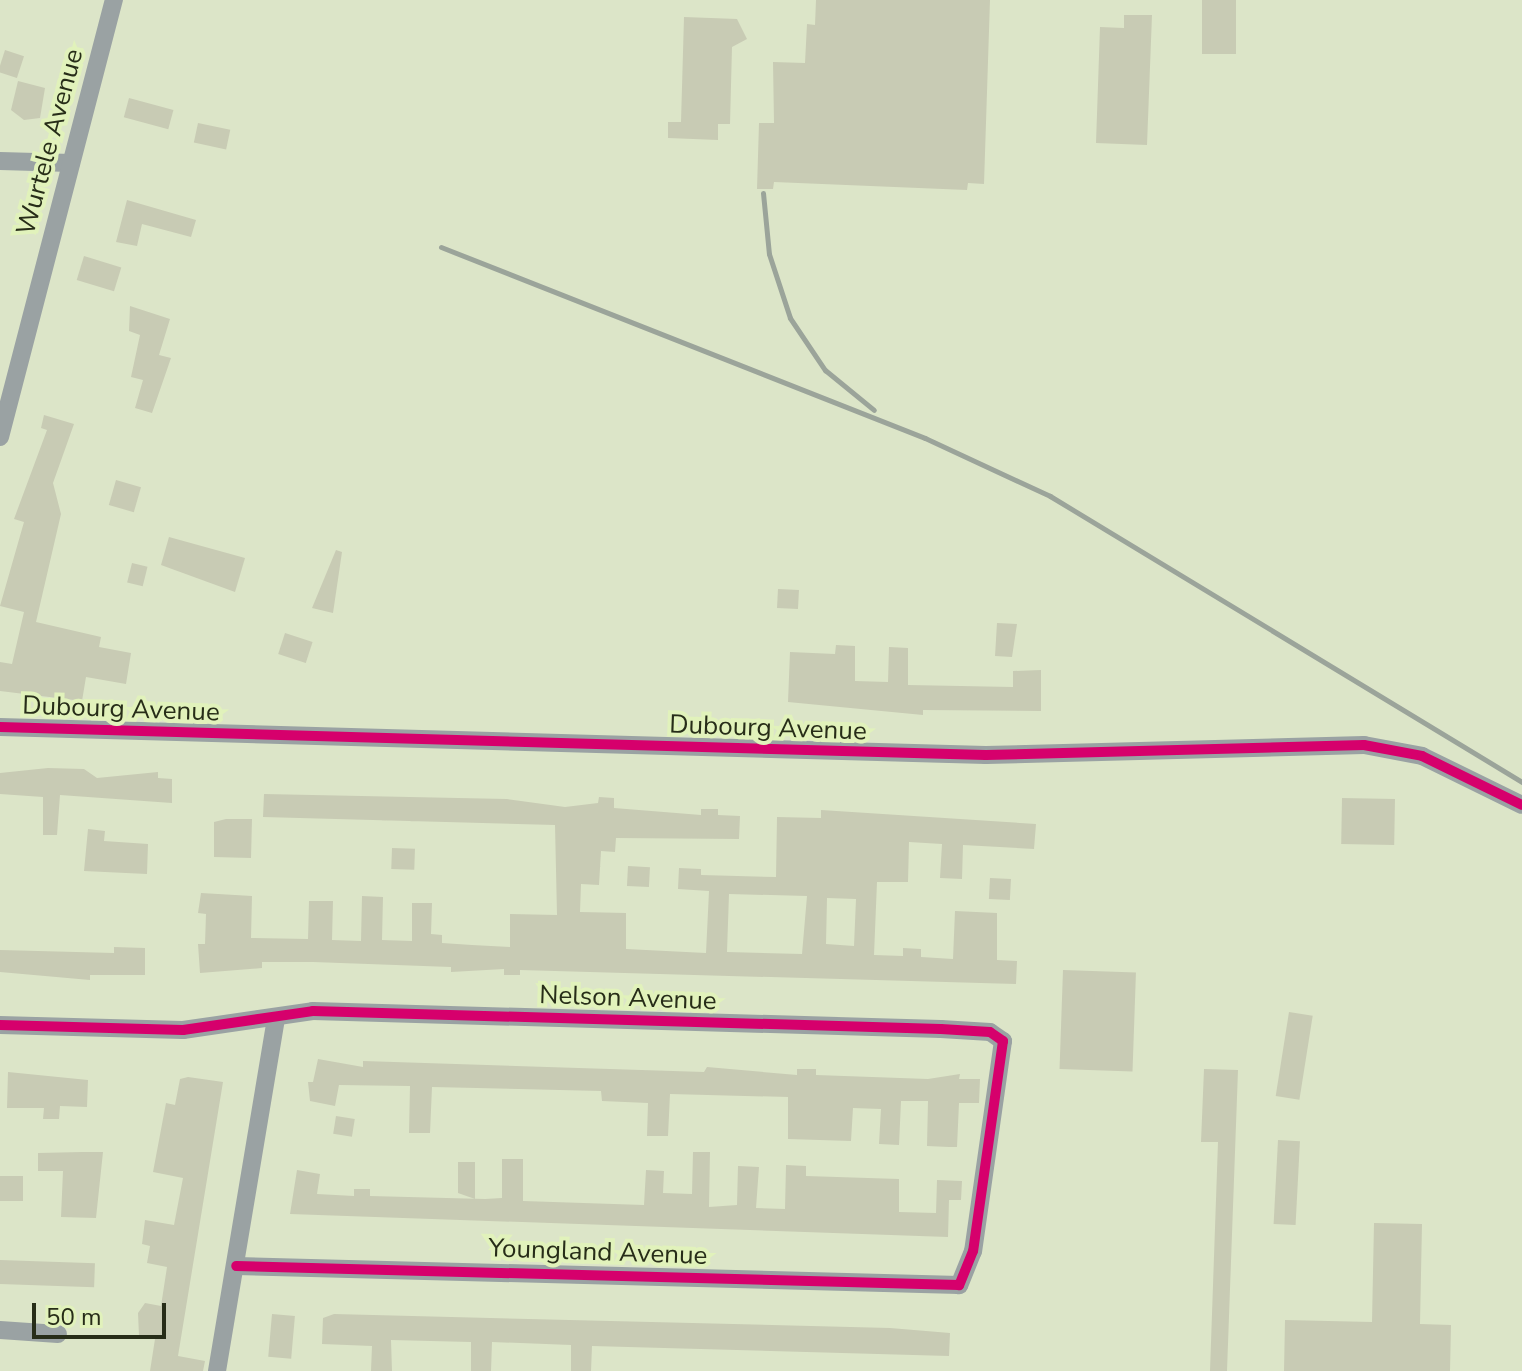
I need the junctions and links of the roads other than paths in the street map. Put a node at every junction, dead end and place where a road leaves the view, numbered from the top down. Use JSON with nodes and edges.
{"nodes":[{"id":1,"x":114,"y":0,"type":"edge"},
{"id":2,"x":0,"y":161,"type":"edge"},
{"id":3,"x":71,"y":163,"type":"junction"},
{"id":4,"x":0,"y":437,"type":"edge"},
{"id":5,"x":0,"y":727,"type":"edge"},
{"id":6,"x":1522,"y":805,"type":"edge"},
{"id":7,"x":276,"y":1017,"type":"junction"},
{"id":8,"x":0,"y":1025,"type":"edge"},
{"id":9,"x":236,"y":1266,"type":"junction"},
{"id":10,"x":959,"y":1285,"type":"joint"},
{"id":11,"x":0,"y":1330,"type":"edge"},
{"id":12,"x":58,"y":1334,"type":"dead end"},
{"id":13,"x":217,"y":1371,"type":"edge"}],
"edges":[{"from":1,"to":3,"type":"street","name":"Wurtele Avenue"},
{"from":2,"to":3,"type":"street"},
{"from":3,"to":4,"type":"street","name":"Wurtele Avenue"},
{"from":5,"to":6,"type":"street","name":"Dubourg Avenue"},
{"from":7,"to":8,"type":"street","name":"Nelson Avenue"},
{"from":7,"to":9,"type":"street"},
{"from":7,"to":10,"type":"street","name":"Nelson Avenue"},
{"from":9,"to":10,"type":"street","name":"Youngland Avenue"},
{"from":9,"to":13,"type":"street"},
{"from":11,"to":12,"type":"street"}]}
